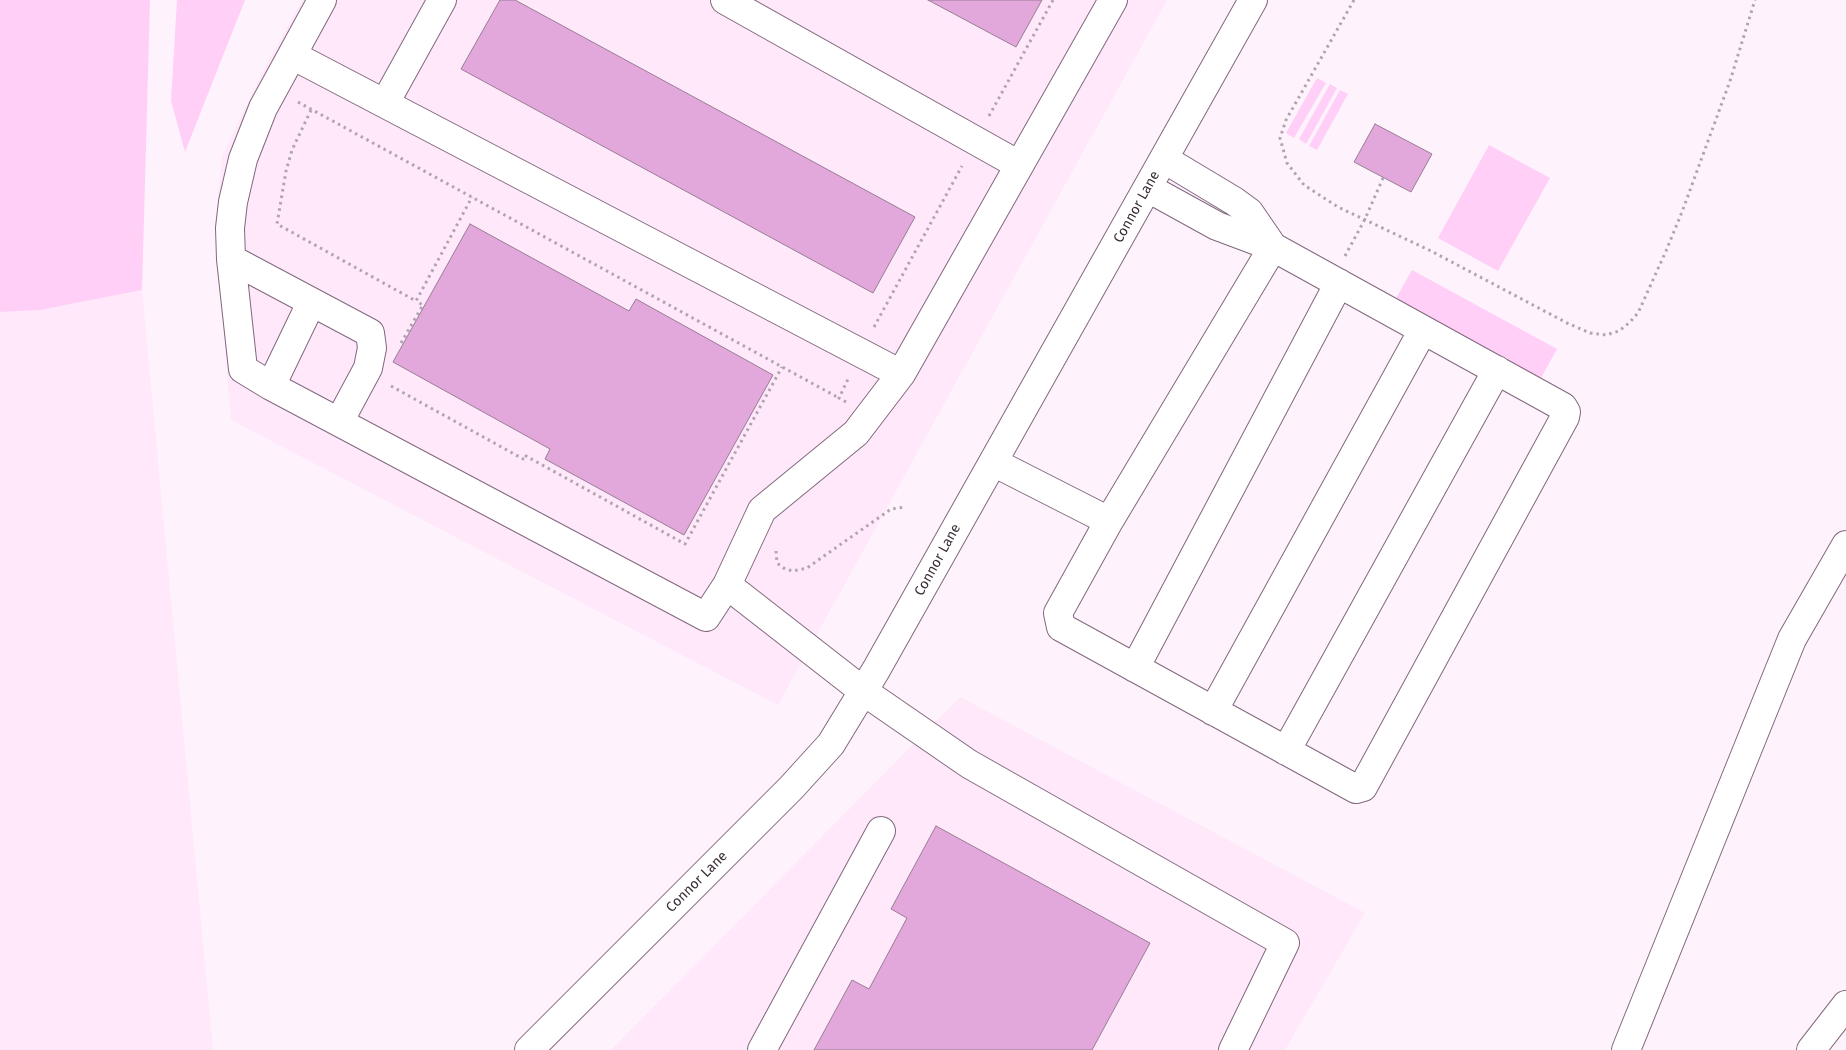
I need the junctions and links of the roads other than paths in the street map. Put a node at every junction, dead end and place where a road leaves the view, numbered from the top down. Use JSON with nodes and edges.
{"nodes":[{"id":1,"x":322,"y":0,"type":"edge"},
{"id":2,"x":442,"y":0,"type":"edge"},
{"id":3,"x":725,"y":0,"type":"edge"},
{"id":4,"x":1113,"y":0,"type":"edge"},
{"id":5,"x":1254,"y":0,"type":"edge"},
{"id":6,"x":292,"y":55,"type":"junction"},
{"id":7,"x":384,"y":103,"type":"junction"},
{"id":8,"x":1164,"y":159,"type":"junction"},
{"id":9,"x":1019,"y":165,"type":"junction"},
{"id":10,"x":1148,"y":188,"type":"junction"},
{"id":11,"x":1273,"y":247,"type":"junction"},
{"id":12,"x":231,"y":259,"type":"junction"},
{"id":13,"x":1335,"y":281,"type":"junction"},
{"id":14,"x":311,"y":303,"type":"junction"},
{"id":15,"x":1423,"y":330,"type":"junction"},
{"id":16,"x":1497,"y":370,"type":"junction"},
{"id":17,"x":901,"y":374,"type":"junction"},
{"id":18,"x":271,"y":386,"type":"junction"},
{"id":19,"x":339,"y":422,"type":"junction"},
{"id":20,"x":993,"y":462,"type":"junction"},
{"id":21,"x":1109,"y":521,"type":"junction"},
{"id":22,"x":1846,"y":545,"type":"edge"},
{"id":23,"x":727,"y":585,"type":"junction"},
{"id":24,"x":1135,"y":668,"type":"junction"},
{"id":25,"x":863,"y":691,"type":"junction"},
{"id":26,"x":1213,"y":711,"type":"junction"},
{"id":27,"x":1286,"y":751,"type":"junction"},
{"id":28,"x":881,"y":831,"type":"dead end"},
{"id":29,"x":1846,"y":1006,"type":"edge"},
{"id":30,"x":529,"y":1050,"type":"edge"},
{"id":31,"x":762,"y":1050,"type":"edge"},
{"id":32,"x":1233,"y":1050,"type":"edge"},
{"id":33,"x":1626,"y":1050,"type":"edge"},
{"id":34,"x":1811,"y":1050,"type":"edge"}],
"edges":[{"from":1,"to":6,"type":"street"},
{"from":2,"to":7,"type":"street"},
{"from":3,"to":9,"type":"street"},
{"from":4,"to":9,"type":"street"},
{"from":5,"to":8,"type":"street","name":"Connor Lane"},
{"from":6,"to":7,"type":"street"},
{"from":6,"to":12,"type":"street"},
{"from":7,"to":17,"type":"street"},
{"from":8,"to":10,"type":"street","name":"Connor Lane"},
{"from":8,"to":11,"type":"street"},
{"from":9,"to":17,"type":"street"},
{"from":10,"to":11,"type":"street"},
{"from":10,"to":20,"type":"street","name":"Connor Lane"},
{"from":11,"to":13,"type":"street"},
{"from":11,"to":21,"type":"street"},
{"from":12,"to":14,"type":"street"},
{"from":12,"to":18,"type":"street"},
{"from":13,"to":15,"type":"street"},
{"from":13,"to":24,"type":"street"},
{"from":14,"to":18,"type":"street"},
{"from":14,"to":19,"type":"street"},
{"from":15,"to":16,"type":"street"},
{"from":15,"to":26,"type":"street"},
{"from":16,"to":27,"type":"street"},
{"from":16,"to":27,"type":"street"},
{"from":17,"to":23,"type":"street"},
{"from":18,"to":19,"type":"street"},
{"from":19,"to":23,"type":"street"},
{"from":20,"to":21,"type":"street"},
{"from":20,"to":25,"type":"street","name":"Connor Lane"},
{"from":21,"to":24,"type":"street"},
{"from":22,"to":33,"type":"street"},
{"from":23,"to":25,"type":"street"},
{"from":24,"to":26,"type":"street"},
{"from":25,"to":30,"type":"street","name":"Connor Lane"},
{"from":25,"to":32,"type":"street"},
{"from":26,"to":27,"type":"street"},
{"from":28,"to":31,"type":"street"},
{"from":29,"to":34,"type":"street"}]}
